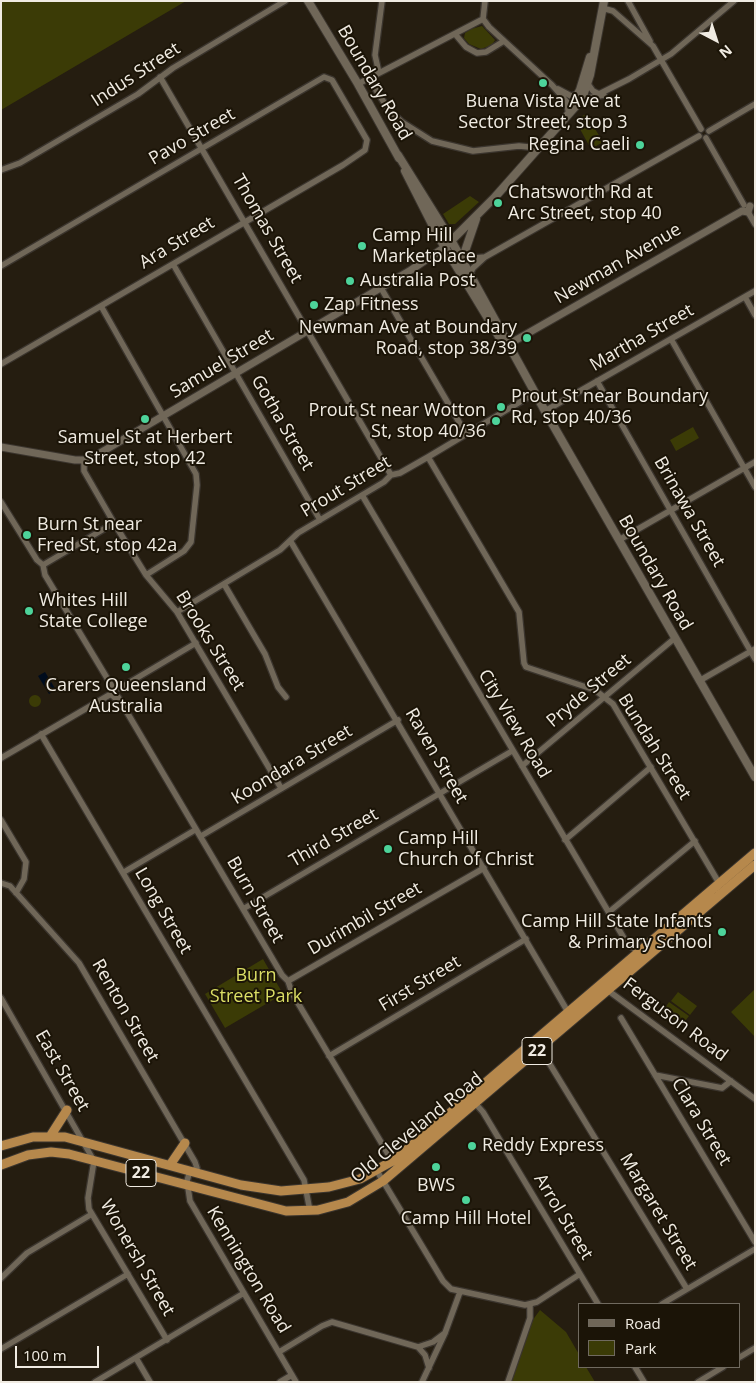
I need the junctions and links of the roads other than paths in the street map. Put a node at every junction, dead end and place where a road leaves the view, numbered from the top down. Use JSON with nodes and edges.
{"nodes":[{"id":1,"x":285,"y":1,"type":"edge"},
{"id":2,"x":308,"y":1,"type":"edge"},
{"id":3,"x":382,"y":1,"type":"edge"},
{"id":4,"x":485,"y":1,"type":"edge"},
{"id":5,"x":628,"y":1,"type":"edge"},
{"id":6,"x":734,"y":1,"type":"edge"},
{"id":7,"x":603,"y":5,"type":"edge"},
{"id":8,"x":483,"y":19,"type":"junction"},
{"id":9,"x":456,"y":34,"type":"junction"},
{"id":10,"x":504,"y":40,"type":"junction"},
{"id":11,"x":595,"y":42,"type":"junction"},
{"id":12,"x":653,"y":46,"type":"junction"},
{"id":13,"x":662,"y":60,"type":"junction"},
{"id":14,"x":376,"y":75,"type":"junction"},
{"id":15,"x":160,"y":77,"type":"junction"},
{"id":16,"x":358,"y":84,"type":"junction"},
{"id":17,"x":588,"y":84,"type":"junction"},
{"id":18,"x":552,"y":85,"type":"junction"},
{"id":19,"x":614,"y":88,"type":"junction"},
{"id":20,"x":580,"y":96,"type":"junction"},
{"id":21,"x":754,"y":106,"type":"edge"},
{"id":22,"x":568,"y":110,"type":"junction"},
{"id":23,"x":700,"y":129,"type":"junction"},
{"id":24,"x":709,"y":132,"type":"junction"},
{"id":25,"x":548,"y":136,"type":"junction"},
{"id":26,"x":699,"y":136,"type":"junction"},
{"id":27,"x":706,"y":138,"type":"junction"},
{"id":28,"x":367,"y":147,"type":"joint"},
{"id":29,"x":202,"y":148,"type":"junction"},
{"id":30,"x":534,"y":151,"type":"junction"},
{"id":31,"x":398,"y":154,"type":"junction"},
{"id":32,"x":1,"y":170,"type":"edge"},
{"id":33,"x":748,"y":207,"type":"edge"},
{"id":34,"x":478,"y":215,"type":"junction"},
{"id":35,"x":245,"y":221,"type":"junction"},
{"id":36,"x":755,"y":224,"type":"edge"},
{"id":37,"x":451,"y":240,"type":"junction"},
{"id":38,"x":445,"y":247,"type":"junction"},
{"id":39,"x":466,"y":250,"type":"junction"},
{"id":40,"x":485,"y":257,"type":"junction"},
{"id":41,"x":462,"y":260,"type":"junction"},
{"id":42,"x":173,"y":264,"type":"junction"},
{"id":43,"x":1,"y":266,"type":"edge"},
{"id":44,"x":470,"y":274,"type":"junction"},
{"id":45,"x":381,"y":288,"type":"junction"},
{"id":46,"x":755,"y":291,"type":"edge"},
{"id":47,"x":744,"y":297,"type":"junction"},
{"id":48,"x":101,"y":306,"type":"junction"},
{"id":49,"x":755,"y":315,"type":"edge"},
{"id":50,"x":308,"y":330,"type":"junction"},
{"id":51,"x":671,"y":339,"type":"junction"},
{"id":52,"x":509,"y":344,"type":"junction"},
{"id":53,"x":1,"y":364,"type":"edge"},
{"id":54,"x":236,"y":373,"type":"junction"},
{"id":55,"x":597,"y":381,"type":"junction"},
{"id":56,"x":530,"y":384,"type":"junction"},
{"id":57,"x":535,"y":393,"type":"junction"},
{"id":58,"x":545,"y":411,"type":"junction"},
{"id":59,"x":163,"y":416,"type":"junction"},
{"id":60,"x":466,"y":434,"type":"junction"},
{"id":61,"x":1,"y":447,"type":"edge"},
{"id":62,"x":428,"y":457,"type":"junction"},
{"id":63,"x":84,"y":460,"type":"junction"},
{"id":64,"x":755,"y":462,"type":"edge"},
{"id":65,"x":744,"y":468,"type":"junction"},
{"id":66,"x":391,"y":475,"type":"junction"},
{"id":67,"x":755,"y":487,"type":"edge"},
{"id":68,"x":362,"y":495,"type":"junction"},
{"id":69,"x":1,"y":502,"type":"edge"},
{"id":70,"x":670,"y":510,"type":"junction"},
{"id":71,"x":320,"y":520,"type":"junction"},
{"id":72,"x":114,"y":523,"type":"junction"},
{"id":73,"x":619,"y":540,"type":"junction"},
{"id":74,"x":291,"y":542,"type":"junction"},
{"id":75,"x":42,"y":565,"type":"junction"},
{"id":76,"x":146,"y":575,"type":"junction"},
{"id":77,"x":224,"y":584,"type":"junction"},
{"id":78,"x":177,"y":612,"type":"junction"},
{"id":79,"x":675,"y":638,"type":"junction"},
{"id":80,"x":196,"y":643,"type":"junction"},
{"id":81,"x":753,"y":650,"type":"edge"},
{"id":82,"x":755,"y":659,"type":"edge"},
{"id":83,"x":699,"y":681,"type":"junction"},
{"id":84,"x":114,"y":690,"type":"junction"},
{"id":85,"x":286,"y":697,"type":"dead end"},
{"id":86,"x":605,"y":697,"type":"junction"},
{"id":87,"x":398,"y":720,"type":"junction"},
{"id":88,"x":41,"y":734,"type":"junction"},
{"id":89,"x":512,"y":751,"type":"junction"},
{"id":90,"x":1,"y":758,"type":"edge"},
{"id":91,"x":522,"y":766,"type":"junction"},
{"id":92,"x":651,"y":767,"type":"junction"},
{"id":93,"x":755,"y":777,"type":"edge"},
{"id":94,"x":282,"y":788,"type":"junction"},
{"id":95,"x":440,"y":793,"type":"junction"},
{"id":96,"x":1,"y":820,"type":"edge"},
{"id":97,"x":195,"y":830,"type":"junction"},
{"id":98,"x":201,"y":836,"type":"junction"},
{"id":99,"x":565,"y":840,"type":"junction"},
{"id":100,"x":694,"y":841,"type":"junction"},
{"id":101,"x":755,"y":853,"type":"edge"},
{"id":102,"x":755,"y":865,"type":"edge"},
{"id":103,"x":484,"y":868,"type":"junction"},
{"id":104,"x":124,"y":872,"type":"junction"},
{"id":105,"x":1,"y":883,"type":"edge"},
{"id":106,"x":719,"y":883,"type":"junction"},
{"id":107,"x":16,"y":893,"type":"junction"},
{"id":108,"x":243,"y":909,"type":"junction"},
{"id":109,"x":609,"y":912,"type":"junction"},
{"id":110,"x":526,"y":939,"type":"junction"},
{"id":111,"x":639,"y":952,"type":"junction"},
{"id":112,"x":651,"y":953,"type":"junction"},
{"id":113,"x":288,"y":981,"type":"junction"},
{"id":114,"x":604,"y":987,"type":"junction"},
{"id":115,"x":1,"y":998,"type":"edge"},
{"id":116,"x":568,"y":1012,"type":"junction"},
{"id":117,"x":621,"y":1018,"type":"dead end"},
{"id":118,"x":540,"y":1048,"type":"junction"},
{"id":119,"x":329,"y":1056,"type":"junction"},
{"id":120,"x":655,"y":1075,"type":"junction"},
{"id":121,"x":731,"y":1081,"type":"junction"},
{"id":122,"x":755,"y":1099,"type":"edge"},
{"id":123,"x":472,"y":1100,"type":"junction"},
{"id":124,"x":67,"y":1110,"type":"junction"},
{"id":125,"x":51,"y":1136,"type":"junction"},
{"id":126,"x":85,"y":1142,"type":"junction"},
{"id":127,"x":185,"y":1143,"type":"junction"},
{"id":128,"x":1,"y":1146,"type":"edge"},
{"id":129,"x":94,"y":1161,"type":"junction"},
{"id":130,"x":1,"y":1165,"type":"edge"},
{"id":131,"x":170,"y":1165,"type":"junction"},
{"id":132,"x":395,"y":1166,"type":"junction"},
{"id":133,"x":193,"y":1171,"type":"junction"},
{"id":134,"x":377,"y":1171,"type":"junction"},
{"id":135,"x":384,"y":1181,"type":"junction"},
{"id":136,"x":187,"y":1186,"type":"junction"},
{"id":137,"x":308,"y":1190,"type":"junction"},
{"id":138,"x":310,"y":1211,"type":"junction"},
{"id":139,"x":92,"y":1214,"type":"junction"},
{"id":140,"x":755,"y":1242,"type":"edge"},
{"id":141,"x":755,"y":1249,"type":"edge"},
{"id":142,"x":128,"y":1274,"type":"junction"},
{"id":143,"x":580,"y":1274,"type":"junction"},
{"id":144,"x":1,"y":1278,"type":"edge"},
{"id":145,"x":687,"y":1289,"type":"junction"},
{"id":146,"x":460,"y":1292,"type":"junction"},
{"id":147,"x":244,"y":1293,"type":"junction"},
{"id":148,"x":597,"y":1303,"type":"edge"},
{"id":149,"x":664,"y":1303,"type":"edge"},
{"id":150,"x":530,"y":1304,"type":"junction"},
{"id":151,"x":445,"y":1333,"type":"junction"},
{"id":152,"x":167,"y":1340,"type":"junction"},
{"id":153,"x":418,"y":1347,"type":"junction"},
{"id":154,"x":755,"y":1348,"type":"edge"},
{"id":155,"x":1,"y":1350,"type":"edge"},
{"id":156,"x":279,"y":1352,"type":"junction"},
{"id":157,"x":741,"y":1356,"type":"edge"},
{"id":158,"x":136,"y":1358,"type":"junction"},
{"id":159,"x":636,"y":1368,"type":"edge"},
{"id":160,"x":721,"y":1368,"type":"edge"},
{"id":161,"x":429,"y":1370,"type":"junction"},
{"id":162,"x":292,"y":1374,"type":"junction"},
{"id":163,"x":94,"y":1382,"type":"edge"},
{"id":164,"x":150,"y":1382,"type":"edge"},
{"id":165,"x":280,"y":1382,"type":"edge"},
{"id":166,"x":296,"y":1382,"type":"edge"},
{"id":167,"x":422,"y":1382,"type":"edge"},
{"id":168,"x":508,"y":1382,"type":"edge"},
{"id":169,"x":644,"y":1382,"type":"edge"},
{"id":170,"x":698,"y":1382,"type":"edge"}],
"edges":[{"from":1,"to":15,"type":"street","name":"Indus Street"},
{"from":2,"to":16,"type":"main road","name":"Boundary Road"},
{"from":3,"to":14,"type":"street"},
{"from":4,"to":8,"type":"street"},
{"from":5,"to":12,"type":"street"},
{"from":6,"to":13,"type":"street"},
{"from":7,"to":11,"type":"main road"},
{"from":7,"to":12,"type":"street"},
{"from":8,"to":9,"type":"street"},
{"from":8,"to":10,"type":"street"},
{"from":9,"to":10,"type":"street"},
{"from":9,"to":14,"type":"street"},
{"from":10,"to":18,"type":"street"},
{"from":11,"to":17,"type":"main road"},
{"from":11,"to":20,"type":"main road"},
{"from":12,"to":13,"type":"street"},
{"from":13,"to":19,"type":"street"},
{"from":13,"to":23,"type":"street"},
{"from":14,"to":16,"type":"street"},
{"from":14,"to":30,"type":"street"},
{"from":15,"to":29,"type":"street","name":"Thomas Street"},
{"from":15,"to":32,"type":"street","name":"Indus Street"},
{"from":16,"to":31,"type":"main road","name":"Boundary Road"},
{"from":17,"to":19,"type":"street"},
{"from":17,"to":20,"type":"main road"},
{"from":18,"to":20,"type":"street"},
{"from":18,"to":22,"type":"street"},
{"from":19,"to":20,"type":"street"},
{"from":20,"to":22,"type":"main road"},
{"from":20,"to":25,"type":"main road"},
{"from":21,"to":24,"type":"street"},
{"from":22,"to":25,"type":"main road"},
{"from":23,"to":24,"type":"street"},
{"from":23,"to":26,"type":"street"},
{"from":24,"to":27,"type":"street"},
{"from":25,"to":30,"type":"main road"},
{"from":26,"to":27,"type":"street"},
{"from":26,"to":40,"type":"street"},
{"from":27,"to":33,"type":"street"},
{"from":28,"to":29,"type":"street","name":"Pavo Street"},
{"from":28,"to":35,"type":"street","name":"Ara Street"},
{"from":29,"to":35,"type":"street","name":"Thomas Street"},
{"from":29,"to":43,"type":"street","name":"Pavo Street"},
{"from":30,"to":34,"type":"main road"},
{"from":31,"to":37,"type":"main road","name":"Boundary Road"},
{"from":31,"to":38,"type":"main road","name":"Boundary Road"},
{"from":33,"to":36,"type":"street"},
{"from":33,"to":52,"type":"street","name":"Newman Avenue"},
{"from":34,"to":37,"type":"main road"},
{"from":34,"to":39,"type":"main road"},
{"from":35,"to":42,"type":"street","name":"Ara Street"},
{"from":35,"to":50,"type":"street","name":"Thomas Street"},
{"from":37,"to":38,"type":"main road"},
{"from":37,"to":41,"type":"main road","name":"Boundary Road"},
{"from":38,"to":45,"type":"street","name":"Samuel Street"},
{"from":38,"to":56,"type":"main road","name":"Boundary Road"},
{"from":39,"to":40,"type":"street"},
{"from":39,"to":41,"type":"main road"},
{"from":40,"to":44,"type":"street"},
{"from":41,"to":44,"type":"main road","name":"Boundary Road"},
{"from":42,"to":48,"type":"street","name":"Ara Street"},
{"from":42,"to":54,"type":"street","name":"Gotha Street"},
{"from":44,"to":52,"type":"main road","name":"Boundary Road"},
{"from":45,"to":50,"type":"street","name":"Samuel Street"},
{"from":45,"to":60,"type":"street"},
{"from":46,"to":47,"type":"street","name":"Martha Street"},
{"from":47,"to":49,"type":"street"},
{"from":47,"to":51,"type":"street","name":"Martha Street"},
{"from":48,"to":53,"type":"street","name":"Ara Street"},
{"from":48,"to":59,"type":"street"},
{"from":50,"to":54,"type":"street","name":"Samuel Street"},
{"from":50,"to":66,"type":"street","name":"Thomas Street"},
{"from":51,"to":55,"type":"street","name":"Martha Street"},
{"from":51,"to":65,"type":"street"},
{"from":52,"to":56,"type":"main road","name":"Boundary Road"},
{"from":54,"to":59,"type":"street","name":"Samuel Street"},
{"from":54,"to":71,"type":"street","name":"Gotha Street"},
{"from":55,"to":58,"type":"street","name":"Martha Street"},
{"from":55,"to":70,"type":"street","name":"Brinawa Street"},
{"from":56,"to":57,"type":"main road","name":"Boundary Road"},
{"from":57,"to":58,"type":"main road","name":"Boundary Road"},
{"from":57,"to":60,"type":"street","name":"Prout Street"},
{"from":58,"to":73,"type":"main road","name":"Boundary Road"},
{"from":59,"to":63,"type":"street","name":"Samuel Street"},
{"from":59,"to":76,"type":"street"},
{"from":60,"to":62,"type":"street","name":"Prout Street"},
{"from":61,"to":63,"type":"street"},
{"from":62,"to":66,"type":"street","name":"Prout Street"},
{"from":62,"to":86,"type":"street","name":"Bundah Street"},
{"from":63,"to":72,"type":"street","name":"Brooks Street"},
{"from":64,"to":65,"type":"street"},
{"from":65,"to":67,"type":"street"},
{"from":65,"to":70,"type":"street"},
{"from":66,"to":68,"type":"street","name":"Prout Street"},
{"from":68,"to":71,"type":"street","name":"Prout Street"},
{"from":68,"to":89,"type":"street","name":"City View Road"},
{"from":69,"to":75,"type":"street"},
{"from":70,"to":73,"type":"street"},
{"from":70,"to":81,"type":"street","name":"Brinawa Street"},
{"from":71,"to":74,"type":"street","name":"Prout Street"},
{"from":72,"to":75,"type":"street"},
{"from":72,"to":76,"type":"street","name":"Brooks Street"},
{"from":73,"to":79,"type":"main road","name":"Boundary Road"},
{"from":74,"to":77,"type":"street","name":"Prout Street"},
{"from":74,"to":87,"type":"street","name":"Raven Street"},
{"from":75,"to":84,"type":"street"},
{"from":76,"to":78,"type":"street","name":"Brooks Street"},
{"from":77,"to":78,"type":"street","name":"Prout Street"},
{"from":77,"to":85,"type":"street"},
{"from":78,"to":80,"type":"street","name":"Brooks Street"},
{"from":79,"to":83,"type":"main road","name":"Boundary Road"},
{"from":79,"to":86,"type":"street","name":"Pryde Street"},
{"from":80,"to":84,"type":"street"},
{"from":80,"to":94,"type":"street","name":"Brooks Street"},
{"from":81,"to":82,"type":"street","name":"Brinawa Street"},
{"from":81,"to":83,"type":"street"},
{"from":83,"to":93,"type":"main road","name":"Boundary Road"},
{"from":84,"to":88,"type":"street"},
{"from":84,"to":97,"type":"street","name":"Burn Street"},
{"from":86,"to":91,"type":"street","name":"Pryde Street"},
{"from":86,"to":92,"type":"street","name":"Bundah Street"},
{"from":87,"to":94,"type":"street","name":"Koondara Street"},
{"from":87,"to":95,"type":"street","name":"Raven Street"},
{"from":88,"to":90,"type":"street"},
{"from":88,"to":104,"type":"street","name":"Long Street"},
{"from":89,"to":91,"type":"street","name":"City View Road"},
{"from":89,"to":95,"type":"street"},
{"from":91,"to":99,"type":"street","name":"City View Road"},
{"from":92,"to":99,"type":"street"},
{"from":92,"to":100,"type":"street","name":"Bundah Street"},
{"from":94,"to":98,"type":"street","name":"Koondara Street"},
{"from":95,"to":103,"type":"street","name":"Raven Street"},
{"from":95,"to":108,"type":"street","name":"Third Street"},
{"from":96,"to":107,"type":"street"},
{"from":97,"to":98,"type":"street","name":"Burn Street"},
{"from":97,"to":104,"type":"street"},
{"from":98,"to":108,"type":"street","name":"Burn Street"},
{"from":99,"to":109,"type":"street","name":"City View Road"},
{"from":100,"to":106,"type":"street","name":"Bundah Street"},
{"from":100,"to":109,"type":"street"},
{"from":101,"to":106,"type":"highway","name":"Old Cleveland Road","number":"22"},
{"from":102,"to":112,"type":"highway","name":"Old Cleveland Road","number":"22"},
{"from":103,"to":110,"type":"street","name":"Raven Street"},
{"from":103,"to":113,"type":"street","name":"Durimbil Street"},
{"from":104,"to":137,"type":"street","name":"Long Street"},
{"from":105,"to":107,"type":"street","name":"Renton Street"},
{"from":106,"to":111,"type":"highway","name":"Old Cleveland Road","number":"22"},
{"from":107,"to":127,"type":"street","name":"Renton Street"},
{"from":108,"to":113,"type":"street","name":"Burn Street"},
{"from":109,"to":111,"type":"street","name":"City View Road"},
{"from":110,"to":116,"type":"street","name":"Raven Street"},
{"from":110,"to":119,"type":"street","name":"First Street"},
{"from":111,"to":112,"type":"street"},
{"from":111,"to":114,"type":"highway","name":"Old Cleveland Road","number":"22"},
{"from":112,"to":114,"type":"highway","name":"Old Cleveland Road","number":"22"},
{"from":113,"to":119,"type":"street","name":"Burn Street"},
{"from":114,"to":116,"type":"highway","name":"Old Cleveland Road","number":"22"},
{"from":114,"to":118,"type":"highway","name":"Old Cleveland Road","number":"22"},
{"from":114,"to":121,"type":"street","name":"Ferguson Road"},
{"from":115,"to":124,"type":"street","name":"East Street"},
{"from":116,"to":123,"type":"highway","name":"Old Cleveland Road","number":"22"},
{"from":117,"to":120,"type":"street","name":"Clara Street"},
{"from":118,"to":123,"type":"highway","name":"Old Cleveland Road","number":"22"},
{"from":118,"to":145,"type":"street","name":"Margaret Street"},
{"from":119,"to":132,"type":"street","name":"Burn Street"},
{"from":120,"to":121,"type":"street"},
{"from":120,"to":140,"type":"street","name":"Clara Street"},
{"from":121,"to":122,"type":"street","name":"Ferguson Road"},
{"from":123,"to":132,"type":"highway","name":"Old Cleveland Road","number":"22"},
{"from":123,"to":143,"type":"street","name":"Arrol Street"},
{"from":124,"to":125,"type":"highway"},
{"from":124,"to":126,"type":"street","name":"East Street"},
{"from":125,"to":126,"type":"highway","name":"Old Cleveland Road","number":"22"},
{"from":125,"to":128,"type":"highway","name":"Old Cleveland Road","number":"22"},
{"from":126,"to":129,"type":"street","name":"East Street"},
{"from":126,"to":131,"type":"highway","name":"Old Cleveland Road","number":"22"},
{"from":127,"to":131,"type":"highway"},
{"from":127,"to":133,"type":"street","name":"Renton Street"},
{"from":129,"to":130,"type":"highway","name":"Old Cleveland Road","number":"22"},
{"from":129,"to":136,"type":"highway","name":"Old Cleveland Road","number":"22"},
{"from":129,"to":139,"type":"street","name":"Wonersh Street"},
{"from":131,"to":133,"type":"highway","name":"Old Cleveland Road","number":"22"},
{"from":132,"to":134,"type":"highway","name":"Old Cleveland Road","number":"22"},
{"from":132,"to":135,"type":"highway","name":"Old Cleveland Road","number":"22"},
{"from":133,"to":136,"type":"street"},
{"from":133,"to":137,"type":"highway","name":"Old Cleveland Road","number":"22"},
{"from":134,"to":135,"type":"street"},
{"from":134,"to":137,"type":"highway","name":"Old Cleveland Road","number":"22"},
{"from":135,"to":138,"type":"highway","name":"Old Cleveland Road","number":"22"},
{"from":135,"to":146,"type":"street"},
{"from":136,"to":138,"type":"highway","name":"Old Cleveland Road","number":"22"},
{"from":136,"to":147,"type":"street","name":"Kennington Road"},
{"from":137,"to":138,"type":"street","name":"Long Street"},
{"from":139,"to":142,"type":"street","name":"Wonersh Street"},
{"from":139,"to":144,"type":"street"},
{"from":141,"to":145,"type":"street"},
{"from":142,"to":152,"type":"street","name":"Wonersh Street"},
{"from":142,"to":155,"type":"street"},
{"from":143,"to":148,"type":"street","name":"Arrol Street"},
{"from":143,"to":150,"type":"street"},
{"from":145,"to":149,"type":"street"},
{"from":146,"to":150,"type":"street"},
{"from":146,"to":151,"type":"street"},
{"from":147,"to":152,"type":"street"},
{"from":147,"to":156,"type":"street","name":"Kennington Road"},
{"from":150,"to":168,"type":"street"},
{"from":151,"to":153,"type":"street"},
{"from":151,"to":161,"type":"street"},
{"from":152,"to":158,"type":"street"},
{"from":153,"to":156,"type":"street"},
{"from":153,"to":161,"type":"street"},
{"from":154,"to":157,"type":"street"},
{"from":156,"to":162,"type":"street","name":"Kennington Road"},
{"from":158,"to":163,"type":"street"},
{"from":158,"to":164,"type":"street"},
{"from":159,"to":169,"type":"street"},
{"from":160,"to":170,"type":"street"},
{"from":161,"to":167,"type":"street"},
{"from":162,"to":165,"type":"street"},
{"from":162,"to":166,"type":"street","name":"Kennington Road"}]}
